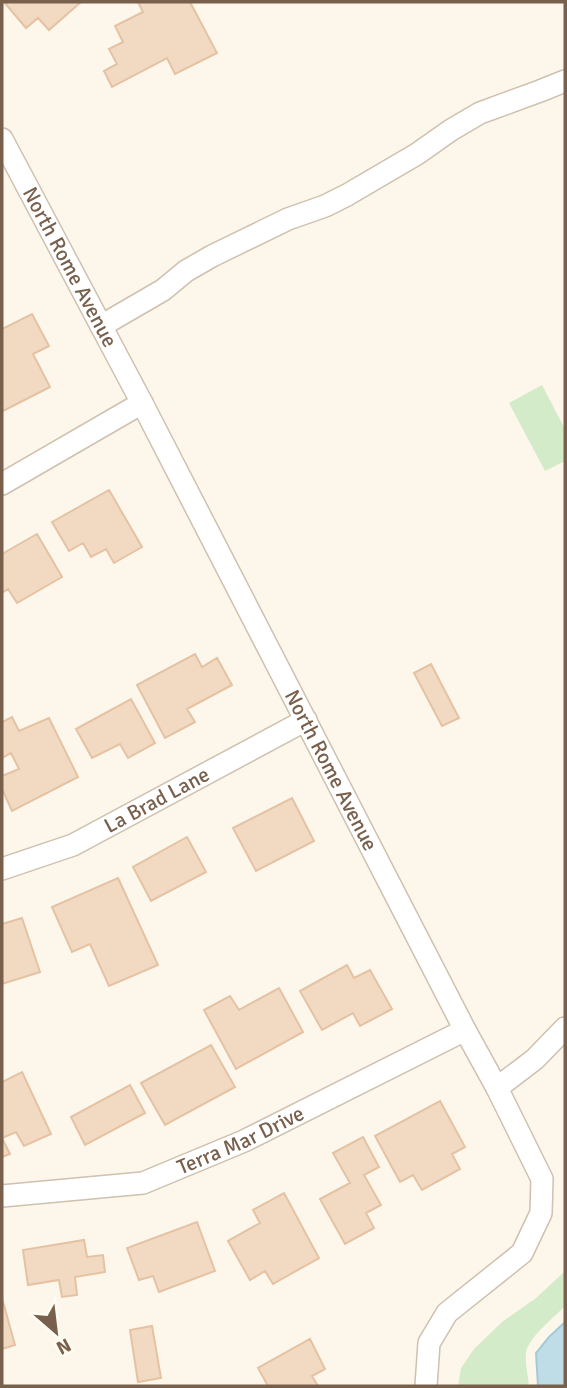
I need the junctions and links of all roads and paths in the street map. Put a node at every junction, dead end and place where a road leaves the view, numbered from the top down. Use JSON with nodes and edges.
{"nodes":[{"id":1,"x":565,"y":81,"type":"edge"},
{"id":2,"x":2,"y":139,"type":"edge"},
{"id":3,"x":100,"y":326,"type":"junction"},
{"id":4,"x":142,"y":403,"type":"junction"},
{"id":5,"x":2,"y":484,"type":"edge"},
{"id":6,"x":306,"y":720,"type":"junction"},
{"id":7,"x":2,"y":869,"type":"edge"},
{"id":8,"x":565,"y":1028,"type":"edge"},
{"id":9,"x":465,"y":1030,"type":"junction"},
{"id":10,"x":497,"y":1088,"type":"junction"},
{"id":11,"x":2,"y":1196,"type":"edge"},
{"id":12,"x":426,"y":1386,"type":"edge"}],
"edges":[{"from":1,"to":3,"type":"street"},
{"from":2,"to":3,"type":"street","name":"North Rome Avenue"},
{"from":3,"to":4,"type":"street","name":"North Rome Avenue"},
{"from":4,"to":5,"type":"street"},
{"from":4,"to":6,"type":"street","name":"North Rome Avenue"},
{"from":6,"to":7,"type":"street","name":"La Brad Lane"},
{"from":6,"to":9,"type":"street","name":"North Rome Avenue"},
{"from":8,"to":10,"type":"street"},
{"from":9,"to":10,"type":"street","name":"North Rome Avenue"},
{"from":9,"to":11,"type":"street","name":"Terra Mar Drive"},
{"from":10,"to":12,"type":"street","name":"North Rome Avenue"}]}
